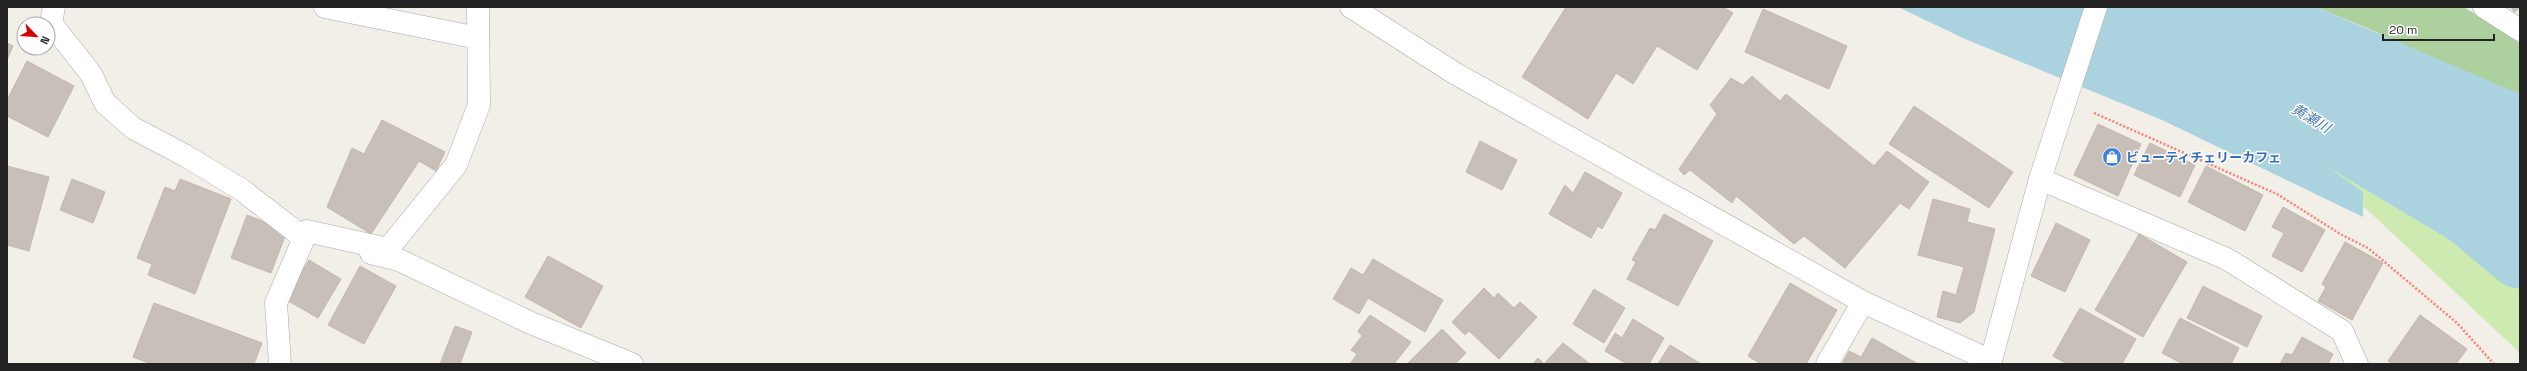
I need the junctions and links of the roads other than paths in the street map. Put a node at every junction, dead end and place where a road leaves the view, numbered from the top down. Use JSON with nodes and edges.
{"nodes":[{"id":1,"x":54,"y":7,"type":"edge"},
{"id":2,"x":325,"y":7,"type":"edge"},
{"id":3,"x":478,"y":7,"type":"edge"},
{"id":4,"x":1351,"y":7,"type":"edge"},
{"id":5,"x":2096,"y":7,"type":"edge"},
{"id":6,"x":2484,"y":7,"type":"edge"},
{"id":7,"x":2520,"y":29,"type":"edge"},
{"id":8,"x":478,"y":38,"type":"junction"},
{"id":9,"x":2040,"y":179,"type":"junction"},
{"id":10,"x":304,"y":238,"type":"junction"},
{"id":11,"x":1863,"y":302,"type":"junction"},
{"id":12,"x":1991,"y":362,"type":"edge"},
{"id":13,"x":280,"y":364,"type":"edge"},
{"id":14,"x":632,"y":364,"type":"edge"},
{"id":15,"x":1827,"y":364,"type":"edge"},
{"id":16,"x":2356,"y":364,"type":"edge"}],
"edges":[{"from":1,"to":10,"type":"street"},
{"from":2,"to":8,"type":"street"},
{"from":3,"to":8,"type":"street"},
{"from":4,"to":11,"type":"street"},
{"from":5,"to":9,"type":"street"},
{"from":6,"to":7,"type":"street"},
{"from":8,"to":10,"type":"street"},
{"from":9,"to":12,"type":"street"},
{"from":9,"to":16,"type":"street"},
{"from":10,"to":13,"type":"street"},
{"from":10,"to":14,"type":"street"},
{"from":11,"to":12,"type":"street"},
{"from":11,"to":15,"type":"street"}]}
